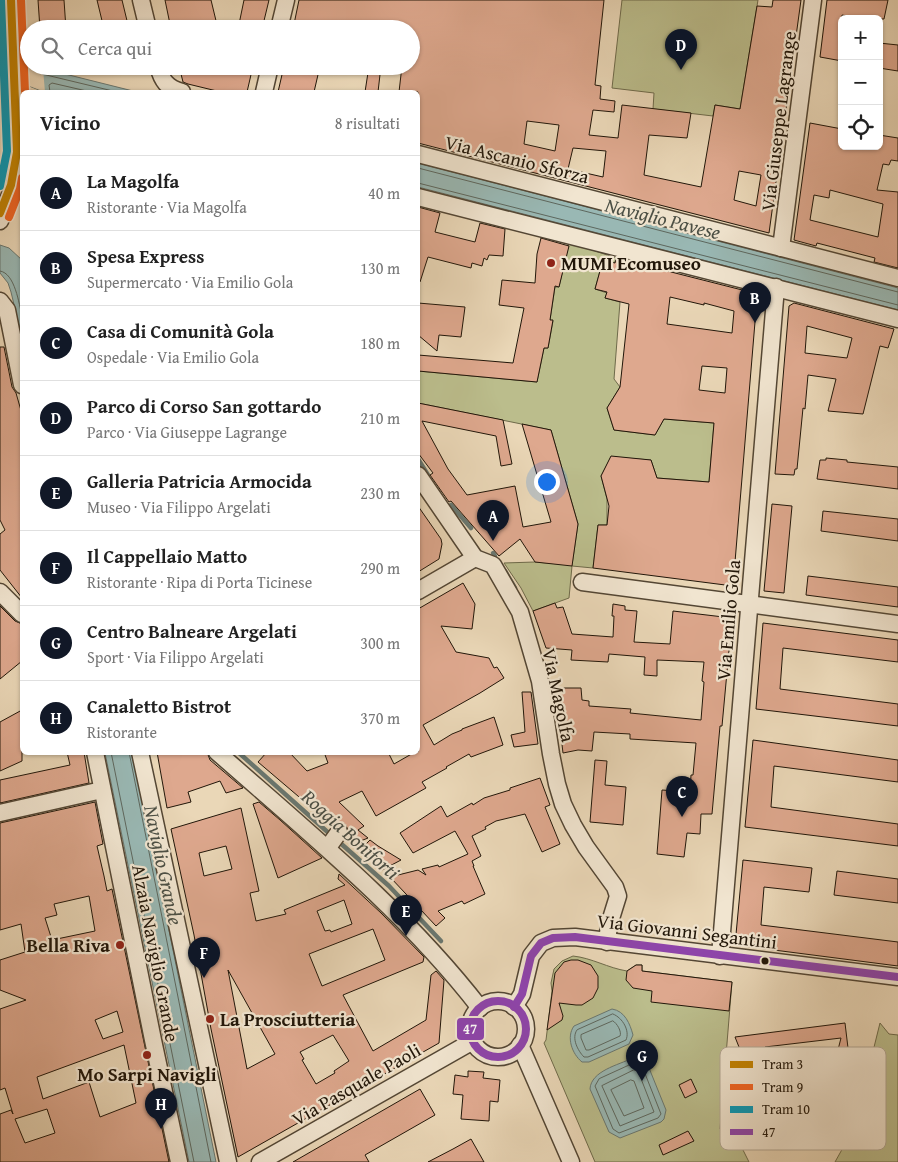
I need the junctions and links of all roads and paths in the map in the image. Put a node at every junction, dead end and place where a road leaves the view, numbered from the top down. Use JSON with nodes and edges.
{"nodes":[{"id":1,"x":14,"y":0,"type":"edge"},
{"id":2,"x":141,"y":0,"type":"edge"},
{"id":3,"x":286,"y":0,"type":"edge"},
{"id":4,"x":814,"y":0,"type":"edge"},
{"id":5,"x":146,"y":20,"type":"edge"},
{"id":6,"x":281,"y":20,"type":"edge"},
{"id":7,"x":161,"y":75,"type":"edge"},
{"id":8,"x":268,"y":75,"type":"edge"},
{"id":9,"x":177,"y":90,"type":"edge"},
{"id":10,"x":264,"y":90,"type":"edge"},
{"id":11,"x":20,"y":99,"type":"edge"},
{"id":12,"x":420,"y":155,"type":"edge"},
{"id":13,"x":20,"y":159,"type":"edge"},
{"id":14,"x":420,"y":197,"type":"edge"},
{"id":15,"x":16,"y":201,"type":"edge"},
{"id":16,"x":0,"y":221,"type":"edge"},
{"id":17,"x":781,"y":248,"type":"junction"},
{"id":18,"x":898,"y":278,"type":"edge"},
{"id":19,"x":776,"y":288,"type":"junction"},
{"id":20,"x":0,"y":301,"type":"edge"},
{"id":21,"x":898,"y":319,"type":"edge"},
{"id":22,"x":20,"y":375,"type":"edge"},
{"id":23,"x":420,"y":478,"type":"edge"},
{"id":24,"x":475,"y":558,"type":"junction"},
{"id":25,"x":582,"y":582,"type":"dead end"},
{"id":26,"x":420,"y":590,"type":"edge"},
{"id":27,"x":0,"y":592,"type":"edge"},
{"id":28,"x":749,"y":604,"type":"junction"},
{"id":29,"x":20,"y":612,"type":"edge"},
{"id":30,"x":898,"y":624,"type":"edge"},
{"id":31,"x":96,"y":755,"type":"edge"},
{"id":32,"x":141,"y":755,"type":"edge"},
{"id":33,"x":221,"y":755,"type":"edge"},
{"id":34,"x":102,"y":790,"type":"junction"},
{"id":35,"x":0,"y":813,"type":"edge"},
{"id":36,"x":339,"y":832,"type":"dead end"},
{"id":37,"x":329,"y":846,"type":"dead end"},
{"id":38,"x":607,"y":942,"type":"junction"},
{"id":39,"x":720,"y":956,"type":"junction"},
{"id":40,"x":898,"y":977,"type":"edge"},
{"id":41,"x":514,"y":1007,"type":"junction"},
{"id":42,"x":480,"y":1008,"type":"junction"},
{"id":43,"x":473,"y":1041,"type":"junction"},
{"id":44,"x":520,"y":1045,"type":"junction"},
{"id":45,"x":179,"y":1162,"type":"edge"},
{"id":46,"x":228,"y":1162,"type":"edge"},
{"id":47,"x":260,"y":1162,"type":"edge"},
{"id":48,"x":571,"y":1162,"type":"edge"}],
"edges":[{"from":1,"to":11,"type":"street"},
{"from":2,"to":5,"type":"street"},
{"from":3,"to":6,"type":"street"},
{"from":4,"to":17,"type":"street","name":"Via Giuseppe Lagrange"},
{"from":7,"to":9,"type":"street"},
{"from":8,"to":10,"type":"street"},
{"from":12,"to":17,"type":"street","name":"Via Ascanio Sforza"},
{"from":13,"to":15,"type":"street"},
{"from":14,"to":19,"type":"street"},
{"from":15,"to":16,"type":"street"},
{"from":17,"to":18,"type":"street","name":"Via Ascanio Sforza"},
{"from":19,"to":21,"type":"street"},
{"from":19,"to":28,"type":"street","name":"Via Emilio Gola"},
{"from":20,"to":22,"type":"street"},
{"from":23,"to":24,"type":"street","name":"Via Magolfa"},
{"from":24,"to":26,"type":"street"},
{"from":24,"to":38,"type":"street","name":"Via Magolfa"},
{"from":25,"to":28,"type":"street"},
{"from":27,"to":29,"type":"street"},
{"from":28,"to":30,"type":"street"},
{"from":28,"to":39,"type":"street","name":"Via Emilio Gola"},
{"from":31,"to":34,"type":"street","name":"Alzaia Naviglio Grande"},
{"from":32,"to":46,"type":"street"},
{"from":33,"to":42,"type":"street"},
{"from":34,"to":35,"type":"street"},
{"from":34,"to":45,"type":"street","name":"Alzaia Naviglio Grande"},
{"from":36,"to":37,"type":"street"},
{"from":38,"to":39,"type":"street","name":"Via Giovanni Segantini"},
{"from":38,"to":41,"type":"street","name":"Via Giovanni Segantini"},
{"from":39,"to":40,"type":"street","name":"Via Giovanni Segantini"},
{"from":41,"to":42,"type":"street"},
{"from":41,"to":44,"type":"street"},
{"from":42,"to":43,"type":"street"},
{"from":43,"to":44,"type":"street"},
{"from":43,"to":47,"type":"street","name":"Via Pasquale Paoli"},
{"from":44,"to":48,"type":"street"}]}
